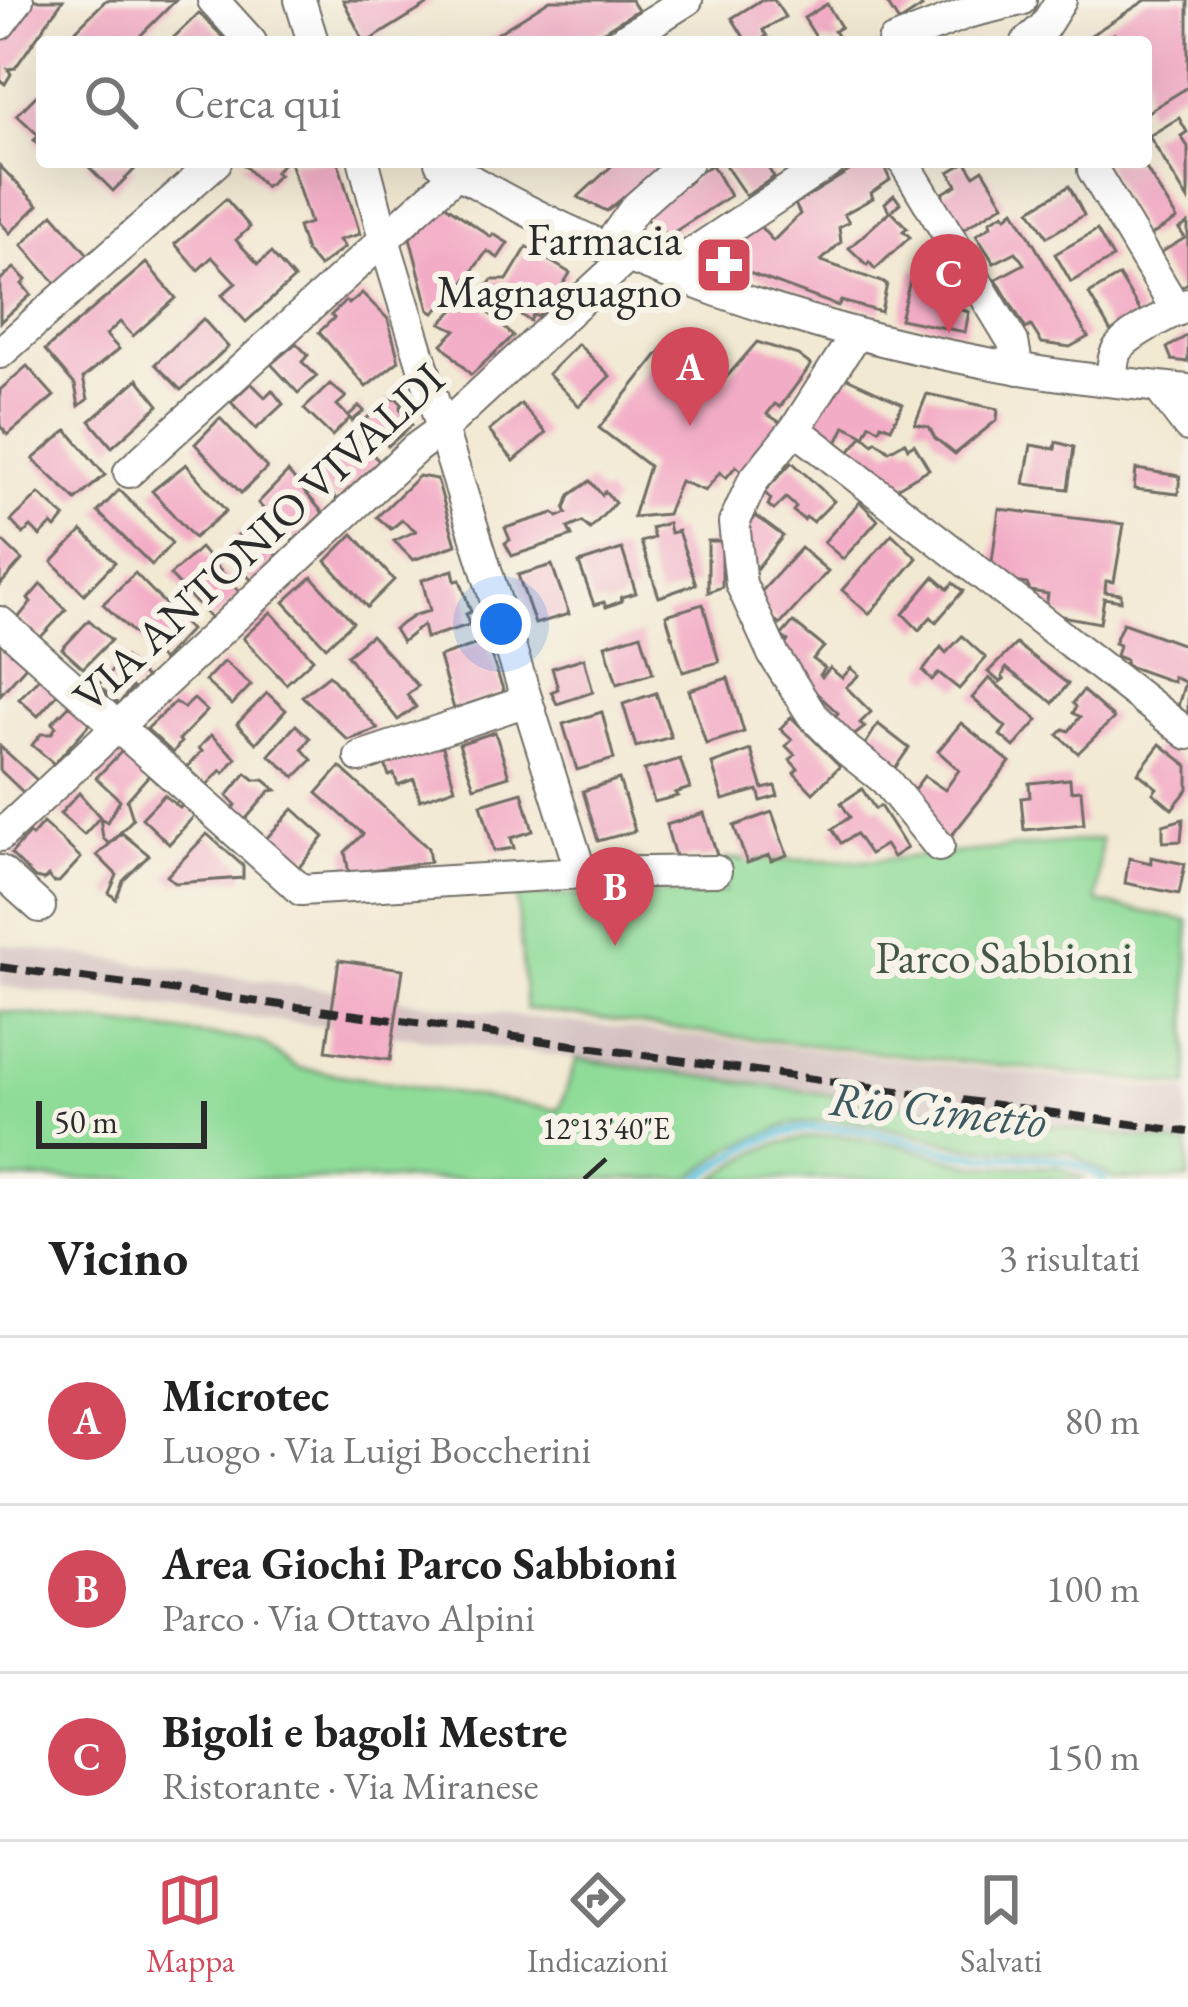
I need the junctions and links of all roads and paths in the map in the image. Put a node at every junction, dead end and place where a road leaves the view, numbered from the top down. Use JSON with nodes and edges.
{"nodes":[{"id":1,"x":18,"y":0,"type":"edge"},
{"id":2,"x":213,"y":0,"type":"edge"},
{"id":3,"x":300,"y":0,"type":"edge"},
{"id":4,"x":687,"y":0,"type":"edge"},
{"id":5,"x":1021,"y":0,"type":"edge"},
{"id":6,"x":1061,"y":0,"type":"edge"},
{"id":7,"x":0,"y":24,"type":"edge"},
{"id":8,"x":246,"y":36,"type":"edge"},
{"id":9,"x":312,"y":36,"type":"edge"},
{"id":10,"x":630,"y":36,"type":"edge"},
{"id":11,"x":909,"y":36,"type":"edge"},
{"id":12,"x":1034,"y":36,"type":"edge"},
{"id":13,"x":209,"y":168,"type":"edge"},
{"id":14,"x":366,"y":168,"type":"edge"},
{"id":15,"x":448,"y":168,"type":"edge"},
{"id":16,"x":451,"y":168,"type":"edge"},
{"id":17,"x":680,"y":168,"type":"edge"},
{"id":18,"x":821,"y":168,"type":"edge"},
{"id":19,"x":908,"y":168,"type":"edge"},
{"id":20,"x":1094,"y":170,"type":"dead end"},
{"id":21,"x":384,"y":239,"type":"junction"},
{"id":22,"x":619,"y":251,"type":"junction"},
{"id":23,"x":667,"y":270,"type":"junction"},
{"id":24,"x":1182,"y":308,"type":"edge"},
{"id":25,"x":856,"y":334,"type":"junction"},
{"id":26,"x":0,"y":353,"type":"edge"},
{"id":27,"x":1018,"y":369,"type":"junction"},
{"id":28,"x":1111,"y":381,"type":"junction"},
{"id":29,"x":1173,"y":388,"type":"edge"},
{"id":30,"x":1188,"y":426,"type":"edge"},
{"id":31,"x":442,"y":429,"type":"junction"},
{"id":32,"x":795,"y":429,"type":"junction"},
{"id":33,"x":129,"y":472,"type":"dead end"},
{"id":34,"x":0,"y":622,"type":"edge"},
{"id":35,"x":527,"y":700,"type":"junction"},
{"id":36,"x":118,"y":726,"type":"junction"},
{"id":37,"x":1188,"y":734,"type":"edge"},
{"id":38,"x":360,"y":758,"type":"dead end"},
{"id":39,"x":0,"y":836,"type":"edge"},
{"id":40,"x":939,"y":846,"type":"dead end"},
{"id":41,"x":0,"y":871,"type":"edge"},
{"id":42,"x":716,"y":871,"type":"dead end"},
{"id":43,"x":581,"y":873,"type":"junction"},
{"id":44,"x":40,"y":907,"type":"dead end"}],
"edges":[{"from":1,"to":7,"type":"street"},
{"from":2,"to":8,"type":"street"},
{"from":3,"to":9,"type":"street"},
{"from":4,"to":10,"type":"street"},
{"from":5,"to":11,"type":"street"},
{"from":6,"to":12,"type":"street"},
{"from":13,"to":26,"type":"street"},
{"from":14,"to":21,"type":"street"},
{"from":15,"to":21,"type":"street"},
{"from":16,"to":22,"type":"street"},
{"from":17,"to":22,"type":"street","name":"VIA ANTONIO VIVALDI"},
{"from":18,"to":23,"type":"street"},
{"from":19,"to":27,"type":"street"},
{"from":20,"to":24,"type":"street"},
{"from":21,"to":31,"type":"street"},
{"from":21,"to":33,"type":"street"},
{"from":22,"to":23,"type":"street"},
{"from":22,"to":31,"type":"street","name":"VIA ANTONIO VIVALDI"},
{"from":23,"to":25,"type":"street"},
{"from":24,"to":28,"type":"street"},
{"from":25,"to":27,"type":"street"},
{"from":25,"to":32,"type":"street"},
{"from":27,"to":28,"type":"street"},
{"from":28,"to":29,"type":"street"},
{"from":29,"to":30,"type":"street"},
{"from":31,"to":35,"type":"street"},
{"from":31,"to":36,"type":"street","name":"VIA ANTONIO VIVALDI"},
{"from":32,"to":37,"type":"street"},
{"from":32,"to":40,"type":"street"},
{"from":34,"to":36,"type":"street"},
{"from":35,"to":38,"type":"street"},
{"from":35,"to":43,"type":"street"},
{"from":36,"to":39,"type":"street","name":"VIA ANTONIO VIVALDI"},
{"from":36,"to":43,"type":"street"},
{"from":41,"to":44,"type":"street"},
{"from":42,"to":43,"type":"street"}]}
